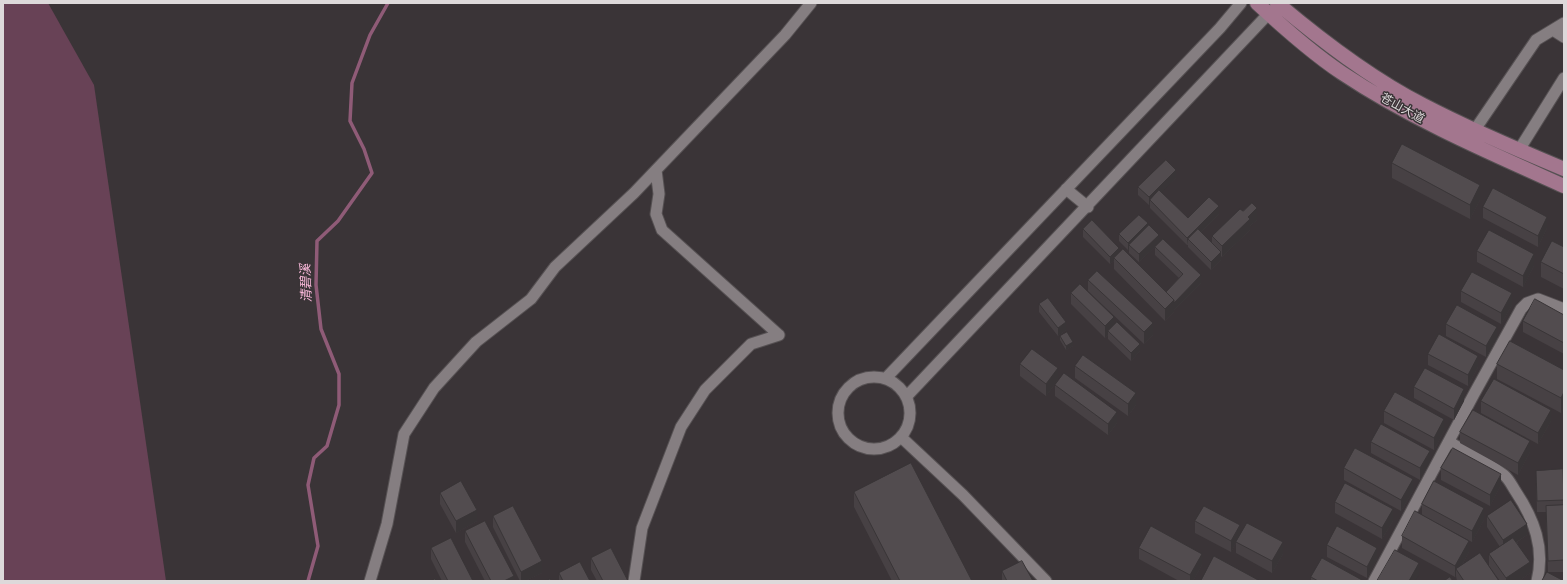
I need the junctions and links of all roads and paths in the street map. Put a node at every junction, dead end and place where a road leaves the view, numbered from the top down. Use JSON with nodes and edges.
{"nodes":[{"id":1,"x":811,"y":3,"type":"edge"},
{"id":2,"x":1241,"y":3,"type":"edge"},
{"id":3,"x":1257,"y":3,"type":"edge"},
{"id":4,"x":1274,"y":7,"type":"edge"},
{"id":5,"x":1564,"y":24,"type":"edge"},
{"id":6,"x":1553,"y":30,"type":"junction"},
{"id":7,"x":1564,"y":37,"type":"edge"},
{"id":8,"x":1564,"y":78,"type":"edge"},
{"id":9,"x":1560,"y":93,"type":"edge"},
{"id":10,"x":1474,"y":131,"type":"junction"},
{"id":11,"x":1519,"y":150,"type":"junction"},
{"id":12,"x":1564,"y":169,"type":"edge"},
{"id":13,"x":656,"y":170,"type":"junction"},
{"id":14,"x":1564,"y":186,"type":"edge"},
{"id":15,"x":1066,"y":189,"type":"junction"},
{"id":16,"x":1088,"y":207,"type":"junction"},
{"id":17,"x":1564,"y":309,"type":"edge"},
{"id":18,"x":886,"y":378,"type":"junction"},
{"id":19,"x":907,"y":396,"type":"junction"},
{"id":20,"x":902,"y":437,"type":"junction"},
{"id":21,"x":1449,"y":442,"type":"junction"},
{"id":22,"x":370,"y":581,"type":"edge"},
{"id":23,"x":634,"y":581,"type":"edge"},
{"id":24,"x":1046,"y":581,"type":"edge"},
{"id":25,"x":1374,"y":581,"type":"edge"},
{"id":26,"x":1537,"y":581,"type":"edge"}],
"edges":[{"from":1,"to":13,"type":"street"},
{"from":2,"to":15,"type":"street"},
{"from":3,"to":4,"type":"main road","name":"苍山大道"},
{"from":4,"to":10,"type":"main road","name":"苍山大道"},
{"from":4,"to":14,"type":"main road","name":"苍山大道"},
{"from":4,"to":16,"type":"street"},
{"from":5,"to":6,"type":"street"},
{"from":6,"to":7,"type":"street"},
{"from":6,"to":10,"type":"street"},
{"from":8,"to":9,"type":"street"},
{"from":9,"to":11,"type":"street"},
{"from":10,"to":11,"type":"main road","name":"苍山大道"},
{"from":11,"to":12,"type":"main road","name":"苍山大道"},
{"from":13,"to":22,"type":"street"},
{"from":13,"to":23,"type":"street"},
{"from":15,"to":16,"type":"street"},
{"from":15,"to":18,"type":"street"},
{"from":16,"to":19,"type":"street"},
{"from":17,"to":21,"type":"street"},
{"from":18,"to":19,"type":"street"},
{"from":18,"to":20,"type":"street"},
{"from":19,"to":20,"type":"street"},
{"from":20,"to":24,"type":"street"},
{"from":21,"to":25,"type":"street"},
{"from":21,"to":26,"type":"street"}]}
